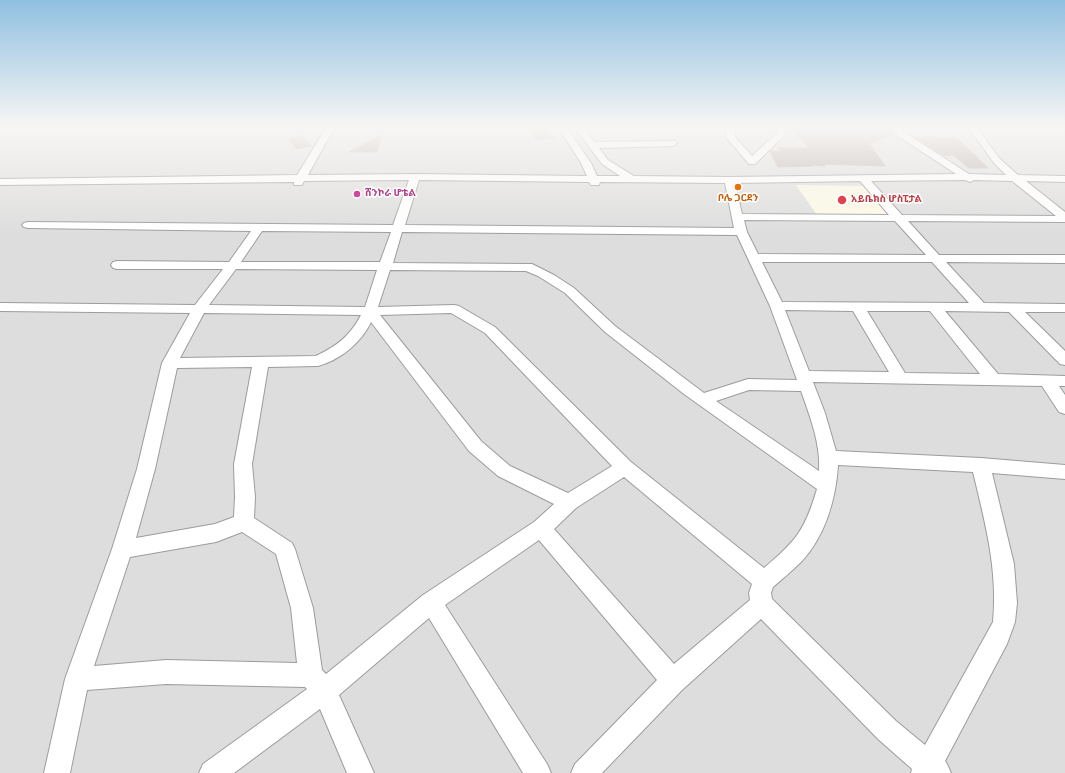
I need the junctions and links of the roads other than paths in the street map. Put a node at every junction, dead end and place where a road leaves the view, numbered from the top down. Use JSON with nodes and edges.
{"nodes":[{"id":1,"x":308,"y":164,"type":"edge"},
{"id":2,"x":585,"y":164,"type":"edge"},
{"id":3,"x":586,"y":164,"type":"edge"},
{"id":4,"x":595,"y":164,"type":"edge"},
{"id":5,"x":607,"y":164,"type":"edge"},
{"id":6,"x":946,"y":164,"type":"edge"},
{"id":7,"x":1000,"y":164,"type":"edge"},
{"id":8,"x":759,"y":166,"type":"joint"},
{"id":9,"x":563,"y":178,"type":"junction"},
{"id":10,"x":630,"y":178,"type":"junction"},
{"id":11,"x":1065,"y":179,"type":"edge"},
{"id":12,"x":299,"y":180,"type":"junction"},
{"id":13,"x":414,"y":180,"type":"junction"},
{"id":14,"x":594,"y":181,"type":"junction"},
{"id":15,"x":606,"y":181,"type":"junction"},
{"id":16,"x":864,"y":181,"type":"junction"},
{"id":17,"x":972,"y":181,"type":"junction"},
{"id":18,"x":1018,"y":181,"type":"junction"},
{"id":19,"x":0,"y":182,"type":"edge"},
{"id":20,"x":738,"y":182,"type":"junction"},
{"id":21,"x":780,"y":182,"type":"junction"},
{"id":22,"x":1065,"y":184,"type":"edge"},
{"id":23,"x":0,"y":188,"type":"edge"},
{"id":24,"x":898,"y":217,"type":"junction"},
{"id":25,"x":1065,"y":218,"type":"edge"},
{"id":26,"x":740,"y":224,"type":"junction"},
{"id":27,"x":28,"y":225,"type":"dead end"},
{"id":28,"x":259,"y":227,"type":"junction"},
{"id":29,"x":398,"y":229,"type":"junction"},
{"id":30,"x":753,"y":258,"type":"junction"},
{"id":31,"x":935,"y":258,"type":"junction"},
{"id":32,"x":1065,"y":259,"type":"edge"},
{"id":33,"x":117,"y":265,"type":"dead end"},
{"id":34,"x":232,"y":266,"type":"junction"},
{"id":35,"x":386,"y":267,"type":"junction"},
{"id":36,"x":777,"y":306,"type":"junction"},
{"id":37,"x":858,"y":306,"type":"junction"},
{"id":38,"x":979,"y":306,"type":"junction"},
{"id":39,"x":934,"y":307,"type":"junction"},
{"id":40,"x":1012,"y":307,"type":"junction"},
{"id":41,"x":0,"y":308,"type":"edge"},
{"id":42,"x":1065,"y":308,"type":"edge"},
{"id":43,"x":199,"y":309,"type":"junction"},
{"id":44,"x":370,"y":312,"type":"junction"},
{"id":45,"x":1065,"y":360,"type":"edge"},
{"id":46,"x":261,"y":362,"type":"junction"},
{"id":47,"x":170,"y":363,"type":"junction"},
{"id":48,"x":900,"y":379,"type":"junction"},
{"id":49,"x":993,"y":380,"type":"junction"},
{"id":50,"x":805,"y":381,"type":"junction"},
{"id":51,"x":1047,"y":381,"type":"junction"},
{"id":52,"x":1065,"y":381,"type":"edge"},
{"id":53,"x":703,"y":399,"type":"junction"},
{"id":54,"x":1065,"y":408,"type":"edge"},
{"id":55,"x":829,"y":458,"type":"junction"},
{"id":56,"x":981,"y":465,"type":"junction"},
{"id":57,"x":625,"y":467,"type":"junction"},
{"id":58,"x":1065,"y":472,"type":"edge"},
{"id":59,"x":827,"y":486,"type":"junction"},
{"id":60,"x":570,"y":502,"type":"junction"},
{"id":61,"x":244,"y":522,"type":"junction"},
{"id":62,"x":541,"y":528,"type":"junction"},
{"id":63,"x":122,"y":549,"type":"junction"},
{"id":64,"x":763,"y":593,"type":"junction"},
{"id":65,"x":431,"y":602,"type":"junction"},
{"id":66,"x":77,"y":679,"type":"junction"},
{"id":67,"x":673,"y":681,"type":"junction"},
{"id":68,"x":318,"y":683,"type":"junction"},
{"id":69,"x":931,"y":770,"type":"edge"},
{"id":70,"x":57,"y":773,"type":"edge"},
{"id":71,"x":212,"y":773,"type":"edge"},
{"id":72,"x":361,"y":773,"type":"edge"},
{"id":73,"x":538,"y":773,"type":"edge"},
{"id":74,"x":584,"y":773,"type":"edge"}],
"edges":[{"from":1,"to":12,"type":"street"},
{"from":2,"to":9,"type":"street"},
{"from":3,"to":14,"type":"street"},
{"from":4,"to":15,"type":"street"},
{"from":5,"to":10,"type":"street"},
{"from":6,"to":17,"type":"street"},
{"from":7,"to":18,"type":"street"},
{"from":8,"to":20,"type":"street"},
{"from":8,"to":21,"type":"street"},
{"from":9,"to":13,"type":"street"},
{"from":9,"to":14,"type":"street"},
{"from":10,"to":15,"type":"street"},
{"from":10,"to":20,"type":"street"},
{"from":11,"to":18,"type":"street"},
{"from":12,"to":13,"type":"street"},
{"from":12,"to":19,"type":"street"},
{"from":12,"to":23,"type":"street"},
{"from":13,"to":14,"type":"street"},
{"from":13,"to":29,"type":"street"},
{"from":14,"to":15,"type":"street"},
{"from":15,"to":20,"type":"street"},
{"from":16,"to":17,"type":"street"},
{"from":16,"to":21,"type":"street"},
{"from":16,"to":24,"type":"street"},
{"from":17,"to":18,"type":"street"},
{"from":18,"to":22,"type":"street"},
{"from":18,"to":25,"type":"street"},
{"from":20,"to":21,"type":"street"},
{"from":20,"to":26,"type":"street"},
{"from":24,"to":25,"type":"street"},
{"from":24,"to":26,"type":"street"},
{"from":24,"to":31,"type":"street"},
{"from":26,"to":29,"type":"street"},
{"from":26,"to":30,"type":"street"},
{"from":27,"to":28,"type":"street"},
{"from":28,"to":29,"type":"street"},
{"from":28,"to":34,"type":"street"},
{"from":29,"to":35,"type":"street"},
{"from":30,"to":31,"type":"street"},
{"from":30,"to":36,"type":"street"},
{"from":31,"to":32,"type":"street"},
{"from":31,"to":38,"type":"street"},
{"from":33,"to":34,"type":"street"},
{"from":34,"to":35,"type":"street"},
{"from":34,"to":43,"type":"street"},
{"from":35,"to":44,"type":"street"},
{"from":35,"to":53,"type":"street"},
{"from":36,"to":37,"type":"street"},
{"from":36,"to":50,"type":"street"},
{"from":37,"to":39,"type":"street"},
{"from":37,"to":48,"type":"street"},
{"from":38,"to":39,"type":"street"},
{"from":38,"to":40,"type":"street"},
{"from":39,"to":49,"type":"street"},
{"from":40,"to":42,"type":"street"},
{"from":40,"to":45,"type":"street"},
{"from":41,"to":43,"type":"street"},
{"from":43,"to":44,"type":"street"},
{"from":43,"to":47,"type":"street"},
{"from":44,"to":46,"type":"street"},
{"from":44,"to":57,"type":"street"},
{"from":44,"to":60,"type":"street"},
{"from":46,"to":47,"type":"street"},
{"from":46,"to":61,"type":"street"},
{"from":47,"to":63,"type":"street"},
{"from":48,"to":49,"type":"street"},
{"from":48,"to":50,"type":"street"},
{"from":49,"to":51,"type":"street"},
{"from":50,"to":53,"type":"street"},
{"from":50,"to":55,"type":"street"},
{"from":51,"to":52,"type":"street"},
{"from":51,"to":54,"type":"street"},
{"from":53,"to":59,"type":"street"},
{"from":55,"to":56,"type":"street"},
{"from":55,"to":59,"type":"street"},
{"from":56,"to":58,"type":"street"},
{"from":56,"to":69,"type":"street"},
{"from":57,"to":60,"type":"street"},
{"from":57,"to":64,"type":"street"},
{"from":59,"to":64,"type":"street"},
{"from":60,"to":62,"type":"street"},
{"from":61,"to":63,"type":"street"},
{"from":61,"to":68,"type":"street"},
{"from":62,"to":65,"type":"street"},
{"from":62,"to":67,"type":"street"},
{"from":63,"to":66,"type":"street"},
{"from":64,"to":67,"type":"street"},
{"from":64,"to":69,"type":"street"},
{"from":65,"to":68,"type":"street"},
{"from":65,"to":73,"type":"street"},
{"from":66,"to":68,"type":"street"},
{"from":66,"to":70,"type":"street"},
{"from":67,"to":74,"type":"street"},
{"from":68,"to":71,"type":"street"},
{"from":68,"to":72,"type":"street"}]}
